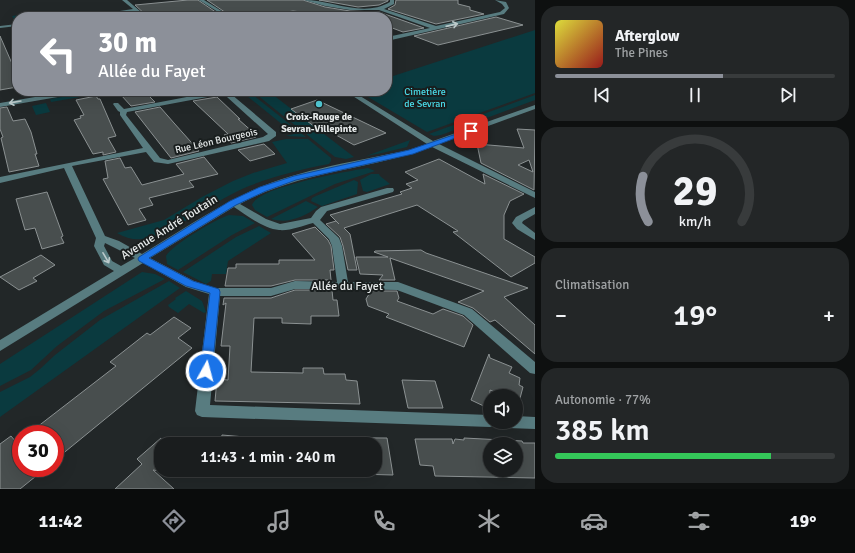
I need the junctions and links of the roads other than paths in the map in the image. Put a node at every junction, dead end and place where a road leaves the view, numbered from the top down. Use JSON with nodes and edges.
{"nodes":[{"id":1,"x":124,"y":0,"type":"edge"},
{"id":2,"x":201,"y":0,"type":"edge"},
{"id":3,"x":306,"y":0,"type":"edge"},
{"id":4,"x":392,"y":0,"type":"edge"},
{"id":5,"x":497,"y":0,"type":"edge"},
{"id":6,"x":381,"y":9,"type":"junction"},
{"id":7,"x":136,"y":10,"type":"junction"},
{"id":8,"x":121,"y":12,"type":"edge"},
{"id":9,"x":139,"y":12,"type":"edge"},
{"id":10,"x":221,"y":12,"type":"edge"},
{"id":11,"x":390,"y":12,"type":"edge"},
{"id":12,"x":392,"y":13,"type":"edge"},
{"id":13,"x":12,"y":26,"type":"edge"},
{"id":14,"x":0,"y":27,"type":"edge"},
{"id":15,"x":436,"y":28,"type":"junction"},
{"id":16,"x":392,"y":39,"type":"edge"},
{"id":17,"x":52,"y":96,"type":"edge"},
{"id":18,"x":207,"y":96,"type":"edge"},
{"id":19,"x":230,"y":96,"type":"edge"},
{"id":20,"x":356,"y":96,"type":"edge"},
{"id":21,"x":116,"y":104,"type":"dead end"},
{"id":22,"x":0,"y":105,"type":"edge"},
{"id":23,"x":535,"y":107,"type":"edge"},
{"id":24,"x":124,"y":111,"type":"junction"},
{"id":25,"x":434,"y":145,"type":"junction"},
{"id":26,"x":148,"y":149,"type":"junction"},
{"id":27,"x":67,"y":165,"type":"junction"},
{"id":28,"x":0,"y":180,"type":"edge"},
{"id":29,"x":390,"y":190,"type":"dead end"},
{"id":30,"x":535,"y":195,"type":"edge"},
{"id":31,"x":233,"y":203,"type":"junction"},
{"id":32,"x":535,"y":210,"type":"edge"},
{"id":33,"x":315,"y":220,"type":"junction"},
{"id":34,"x":535,"y":237,"type":"edge"},
{"id":35,"x":101,"y":238,"type":"junction"},
{"id":36,"x":142,"y":259,"type":"junction"},
{"id":37,"x":122,"y":272,"type":"junction"},
{"id":38,"x":343,"y":287,"type":"junction"},
{"id":39,"x":215,"y":292,"type":"junction"},
{"id":40,"x":0,"y":346,"type":"edge"},
{"id":41,"x":535,"y":368,"type":"edge"},
{"id":42,"x":483,"y":422,"type":"edge"},
{"id":43,"x":523,"y":423,"type":"edge"},
{"id":44,"x":535,"y":423,"type":"edge"}],
"edges":[{"from":1,"to":7,"type":"street"},
{"from":2,"to":10,"type":"street"},
{"from":3,"to":6,"type":"street"},
{"from":4,"to":6,"type":"street"},
{"from":15,"to":5,"type":"street","one_way":true},
{"from":6,"to":11,"type":"street"},
{"from":7,"to":8,"type":"street"},
{"from":7,"to":9,"type":"street"},
{"from":12,"to":15,"type":"street"},
{"from":13,"to":14,"type":"street"},
{"from":15,"to":16,"type":"street"},
{"from":17,"to":22,"type":"street","one_way":true},
{"from":18,"to":24,"type":"street","name":"Rue Léon Bourgeois"},
{"from":19,"to":26,"type":"street","name":"Rue Léon Bourgeois"},
{"from":20,"to":25,"type":"street"},
{"from":21,"to":24,"type":"street"},
{"from":23,"to":25,"type":"street","name":"Avenue André Toutain"},
{"from":24,"to":26,"type":"street","name":"Rue Léon Bourgeois"},
{"from":25,"to":30,"type":"street"},
{"from":25,"to":31,"type":"street","name":"Avenue André Toutain"},
{"from":26,"to":27,"type":"street"},
{"from":27,"to":28,"type":"street"},
{"from":27,"to":35,"type":"street"},
{"from":29,"to":33,"type":"street"},
{"from":31,"to":33,"type":"street"},
{"from":31,"to":36,"type":"street","name":"Avenue André Toutain"},
{"from":32,"to":34,"type":"street"},
{"from":33,"to":38,"type":"street"},
{"from":35,"to":36,"type":"street","name":"Allée du Fayet"},
{"from":35,"to":37,"type":"street","one_way":true},
{"from":36,"to":37,"type":"street","name":"Avenue André Toutain"},
{"from":36,"to":39,"type":"street","name":"Allée du Fayet"},
{"from":37,"to":40,"type":"street","name":"Avenue André Toutain"},
{"from":38,"to":39,"type":"street","name":"Allée du Fayet"},
{"from":38,"to":41,"type":"street","name":"Allée du Fayet"},
{"from":39,"to":42,"type":"street"},
{"from":43,"to":44,"type":"street"}]}
